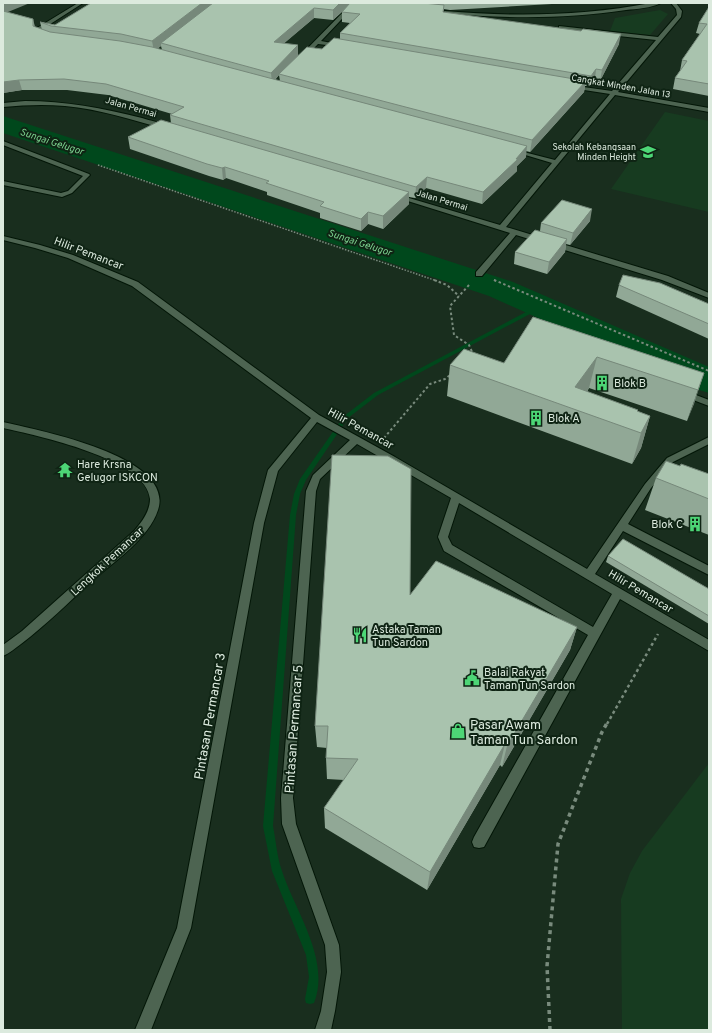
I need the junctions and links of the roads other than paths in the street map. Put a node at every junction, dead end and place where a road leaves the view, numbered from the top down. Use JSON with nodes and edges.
{"nodes":[{"id":1,"x":81,"y":3,"type":"edge"},
{"id":2,"x":355,"y":3,"type":"edge"},
{"id":3,"x":659,"y":3,"type":"edge"},
{"id":4,"x":673,"y":3,"type":"edge"},
{"id":5,"x":440,"y":12,"type":"edge"},
{"id":6,"x":561,"y":26,"type":"dead end"},
{"id":7,"x":52,"y":39,"type":"edge"},
{"id":8,"x":660,"y":39,"type":"junction"},
{"id":9,"x":317,"y":42,"type":"junction"},
{"id":10,"x":348,"y":47,"type":"edge"},
{"id":11,"x":296,"y":64,"type":"edge"},
{"id":12,"x":567,"y":85,"type":"edge"},
{"id":13,"x":614,"y":93,"type":"junction"},
{"id":14,"x":3,"y":105,"type":"edge"},
{"id":15,"x":709,"y":110,"type":"edge"},
{"id":16,"x":174,"y":130,"type":"edge"},
{"id":17,"x":3,"y":143,"type":"edge"},
{"id":18,"x":511,"y":150,"type":"edge"},
{"id":19,"x":556,"y":162,"type":"junction"},
{"id":20,"x":3,"y":183,"type":"edge"},
{"id":21,"x":386,"y":193,"type":"edge"},
{"id":22,"x":501,"y":228,"type":"junction"},
{"id":23,"x":515,"y":232,"type":"junction"},
{"id":24,"x":3,"y":238,"type":"edge"},
{"id":25,"x":480,"y":274,"type":"road end"},
{"id":26,"x":709,"y":296,"type":"edge"},
{"id":27,"x":673,"y":389,"type":"edge"},
{"id":28,"x":709,"y":403,"type":"edge"},
{"id":29,"x":316,"y":417,"type":"junction"},
{"id":30,"x":3,"y":425,"type":"edge"},
{"id":31,"x":351,"y":436,"type":"junction"},
{"id":32,"x":709,"y":440,"type":"edge"},
{"id":33,"x":456,"y":497,"type":"junction"},
{"id":34,"x":621,"y":525,"type":"junction"},
{"id":35,"x":709,"y":571,"type":"edge"},
{"id":36,"x":589,"y":574,"type":"junction"},
{"id":37,"x":618,"y":592,"type":"junction"},
{"id":38,"x":594,"y":633,"type":"junction"},
{"id":39,"x":709,"y":646,"type":"edge"},
{"id":40,"x":3,"y":651,"type":"edge"},
{"id":41,"x":478,"y":842,"type":"dead end"},
{"id":42,"x":143,"y":1030,"type":"edge"},
{"id":43,"x":323,"y":1030,"type":"edge"}],
"edges":[{"from":1,"to":7,"type":"street"},
{"from":2,"to":9,"type":"street"},
{"from":3,"to":5,"type":"street"},
{"from":4,"to":8,"type":"street"},
{"from":6,"to":8,"type":"street"},
{"from":8,"to":13,"type":"street"},
{"from":9,"to":10,"type":"street"},
{"from":9,"to":11,"type":"street"},
{"from":12,"to":13,"type":"street","name":"Cangkat Minden Jalan 13"},
{"from":13,"to":15,"type":"street","name":"Cangkat Minden Jalan 13"},
{"from":13,"to":19,"type":"street"},
{"from":14,"to":16,"type":"street","name":"Jalan Permai"},
{"from":17,"to":20,"type":"street"},
{"from":18,"to":19,"type":"street"},
{"from":19,"to":22,"type":"street"},
{"from":21,"to":22,"type":"street","name":"Jalan Permai"},
{"from":22,"to":23,"type":"street","name":"Jalan Permai"},
{"from":23,"to":25,"type":"street"},
{"from":23,"to":26,"type":"street","name":"Jalan Permai"},
{"from":24,"to":29,"type":"street","name":"Hilir Pemancar"},
{"from":27,"to":28,"type":"street"},
{"from":29,"to":31,"type":"street","name":"Hilir Pemancar"},
{"from":29,"to":42,"type":"street","name":"Pintasan Permancar 3"},
{"from":30,"to":40,"type":"street","name":"Lengkok Pemancar"},
{"from":31,"to":33,"type":"street","name":"Hilir Pemancar"},
{"from":31,"to":43,"type":"street","name":"Pintasan Permancar 5"},
{"from":32,"to":34,"type":"street"},
{"from":33,"to":36,"type":"street","name":"Hilir Pemancar"},
{"from":33,"to":38,"type":"street"},
{"from":34,"to":35,"type":"street"},
{"from":34,"to":36,"type":"street"},
{"from":36,"to":37,"type":"street","name":"Hilir Pemancar"},
{"from":37,"to":38,"type":"street"},
{"from":37,"to":39,"type":"street","name":"Hilir Pemancar"},
{"from":38,"to":41,"type":"street"}]}
